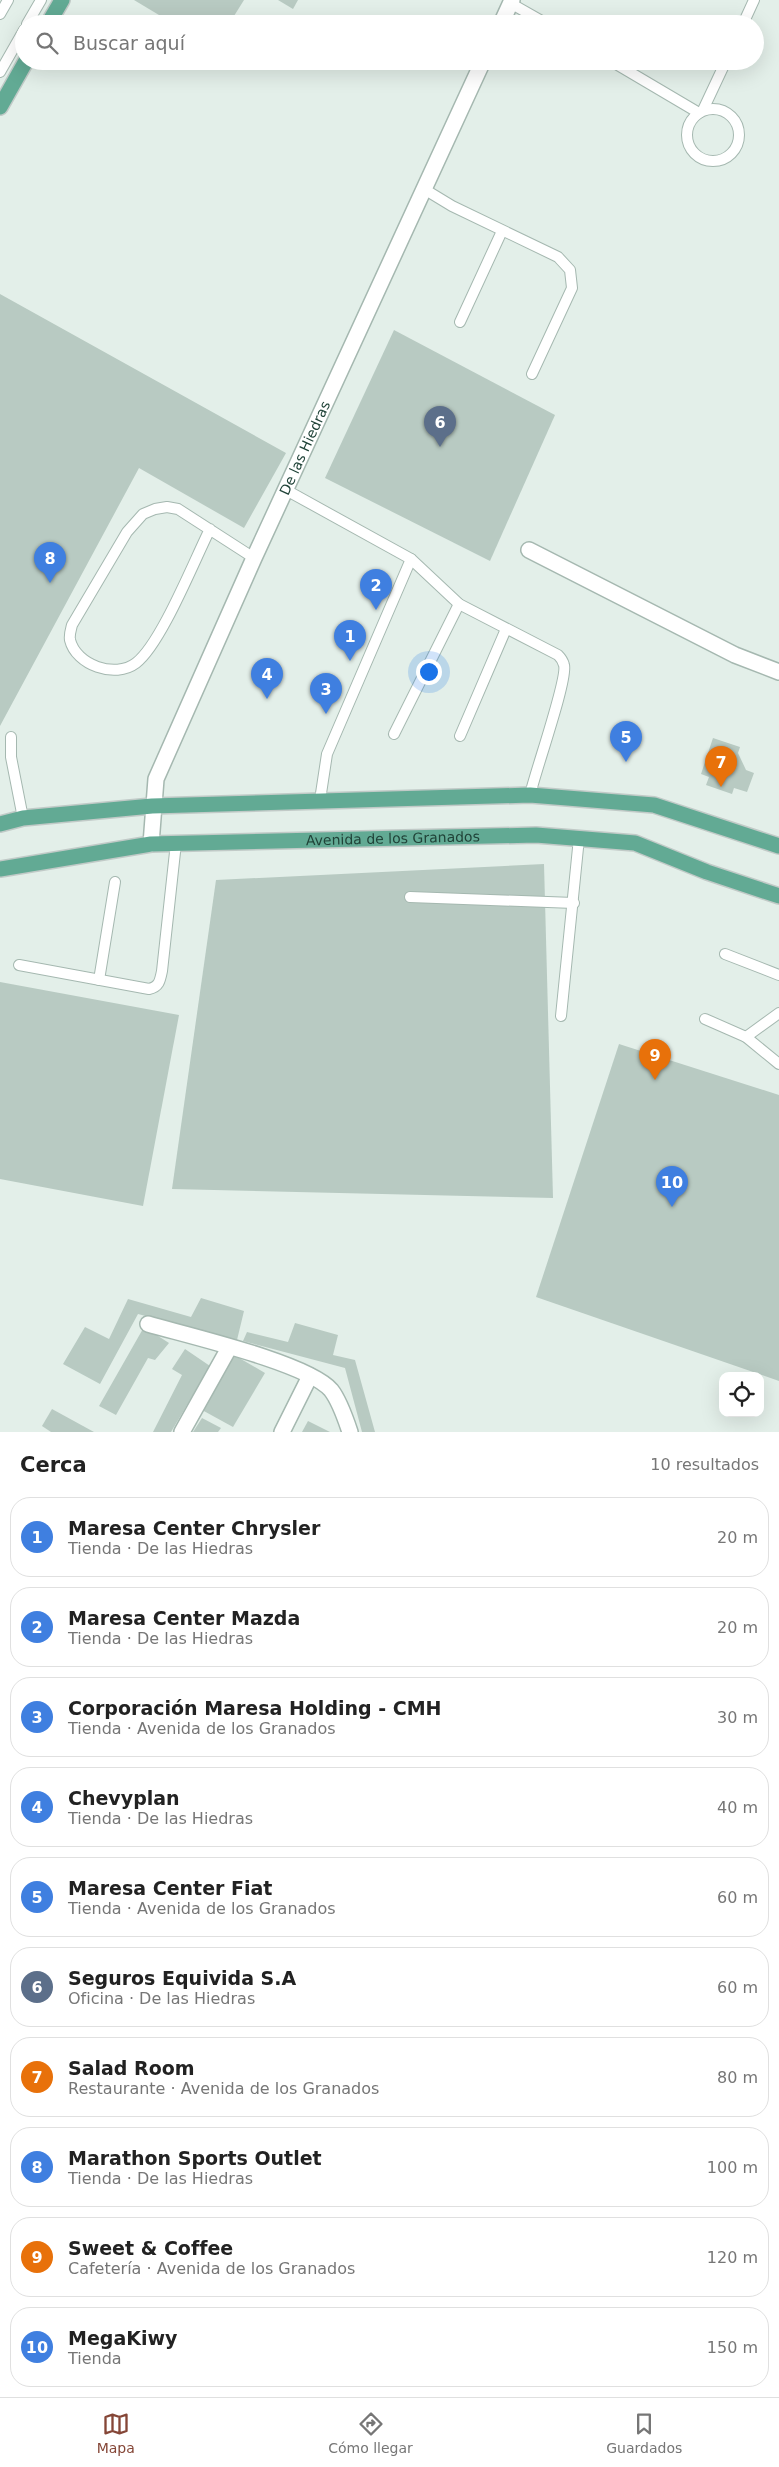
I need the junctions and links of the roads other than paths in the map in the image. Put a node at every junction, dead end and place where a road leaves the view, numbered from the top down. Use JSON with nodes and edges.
{"nodes":[{"id":1,"x":8,"y":0,"type":"edge"},
{"id":2,"x":41,"y":0,"type":"edge"},
{"id":3,"x":62,"y":0,"type":"edge"},
{"id":4,"x":754,"y":0,"type":"edge"},
{"id":5,"x":511,"y":2,"type":"edge"},
{"id":6,"x":0,"y":14,"type":"edge"},
{"id":7,"x":32,"y":15,"type":"edge"},
{"id":8,"x":53,"y":15,"type":"edge"},
{"id":9,"x":505,"y":15,"type":"edge"},
{"id":10,"x":532,"y":15,"type":"edge"},
{"id":11,"x":747,"y":15,"type":"edge"},
{"id":12,"x":15,"y":46,"type":"edge"},
{"id":13,"x":21,"y":70,"type":"edge"},
{"id":14,"x":479,"y":70,"type":"edge"},
{"id":15,"x":627,"y":70,"type":"edge"},
{"id":16,"x":722,"y":70,"type":"edge"},
{"id":17,"x":0,"y":72,"type":"edge"},
{"id":18,"x":0,"y":107,"type":"edge"},
{"id":19,"x":701,"y":111,"type":"junction"},
{"id":20,"x":424,"y":189,"type":"junction"},
{"id":21,"x":502,"y":231,"type":"junction"},
{"id":22,"x":460,"y":322,"type":"dead end"},
{"id":23,"x":532,"y":374,"type":"dead end"},
{"id":24,"x":286,"y":490,"type":"junction"},
{"id":25,"x":210,"y":529,"type":"junction"},
{"id":26,"x":529,"y":550,"type":"dead end"},
{"id":27,"x":254,"y":558,"type":"junction"},
{"id":28,"x":411,"y":558,"type":"junction"},
{"id":29,"x":459,"y":604,"type":"junction"},
{"id":30,"x":506,"y":629,"type":"junction"},
{"id":31,"x":779,"y":672,"type":"edge"},
{"id":32,"x":394,"y":734,"type":"dead end"},
{"id":33,"x":460,"y":736,"type":"dead end"},
{"id":34,"x":11,"y":737,"type":"dead end"},
{"id":35,"x":530,"y":795,"type":"junction"},
{"id":36,"x":320,"y":800,"type":"junction"},
{"id":37,"x":152,"y":806,"type":"junction"},
{"id":38,"x":23,"y":818,"type":"junction"},
{"id":39,"x":0,"y":824,"type":"edge"},
{"id":40,"x":579,"y":838,"type":"junction"},
{"id":41,"x":176,"y":843,"type":"junction"},
{"id":42,"x":151,"y":844,"type":"junction"},
{"id":43,"x":779,"y":846,"type":"edge"},
{"id":44,"x":0,"y":870,"type":"edge"},
{"id":45,"x":115,"y":882,"type":"dead end"},
{"id":46,"x":779,"y":896,"type":"edge"},
{"id":47,"x":410,"y":897,"type":"dead end"},
{"id":48,"x":574,"y":903,"type":"junction"},
{"id":49,"x":725,"y":954,"type":"dead end"},
{"id":50,"x":20,"y":965,"type":"dead end"},
{"id":51,"x":779,"y":975,"type":"edge"},
{"id":52,"x":99,"y":980,"type":"junction"},
{"id":53,"x":779,"y":1013,"type":"edge"},
{"id":54,"x":562,"y":1016,"type":"dead end"},
{"id":55,"x":705,"y":1019,"type":"dead end"},
{"id":56,"x":746,"y":1036,"type":"junction"},
{"id":57,"x":779,"y":1064,"type":"edge"},
{"id":58,"x":148,"y":1324,"type":"dead end"},
{"id":59,"x":229,"y":1348,"type":"junction"},
{"id":60,"x":310,"y":1376,"type":"junction"},
{"id":61,"x":182,"y":1432,"type":"edge"},
{"id":62,"x":282,"y":1432,"type":"edge"},
{"id":63,"x":350,"y":1432,"type":"edge"}],
"edges":[{"from":1,"to":6,"type":"lane"},
{"from":2,"to":7,"type":"lane"},
{"from":3,"to":8,"type":"main road"},
{"from":4,"to":11,"type":"lane"},
{"from":5,"to":9,"type":"street"},
{"from":5,"to":10,"type":"lane"},
{"from":12,"to":17,"type":"lane"},
{"from":13,"to":18,"type":"main road"},
{"from":14,"to":20,"type":"street","name":"De las Hiedras"},
{"from":15,"to":19,"type":"lane"},
{"from":16,"to":19,"type":"lane"},
{"from":19,"to":19,"type":"lane"},
{"from":20,"to":21,"type":"lane"},
{"from":20,"to":24,"type":"street","name":"De las Hiedras"},
{"from":21,"to":22,"type":"lane"},
{"from":21,"to":23,"type":"lane"},
{"from":24,"to":27,"type":"street","name":"De las Hiedras"},
{"from":24,"to":28,"type":"lane"},
{"from":25,"to":25,"type":"lane"},
{"from":25,"to":27,"type":"lane"},
{"from":26,"to":31,"type":"street"},
{"from":27,"to":37,"type":"street","name":"De las Hiedras"},
{"from":28,"to":29,"type":"lane"},
{"from":28,"to":36,"type":"lane"},
{"from":29,"to":30,"type":"lane"},
{"from":29,"to":32,"type":"lane"},
{"from":30,"to":33,"type":"lane"},
{"from":30,"to":35,"type":"lane"},
{"from":34,"to":38,"type":"lane"},
{"from":35,"to":36,"type":"main road"},
{"from":35,"to":43,"type":"main road"},
{"from":36,"to":37,"type":"main road"},
{"from":37,"to":38,"type":"main road"},
{"from":37,"to":42,"type":"street","name":"De las Hiedras"},
{"from":38,"to":39,"type":"main road"},
{"from":40,"to":41,"type":"main road","name":"Avenida de los Granados"},
{"from":40,"to":46,"type":"main road","name":"Avenida de los Granados"},
{"from":40,"to":48,"type":"lane"},
{"from":41,"to":42,"type":"main road","name":"Avenida de los Granados"},
{"from":41,"to":52,"type":"lane"},
{"from":42,"to":44,"type":"main road","name":"Avenida de los Granados"},
{"from":45,"to":52,"type":"lane"},
{"from":47,"to":48,"type":"lane"},
{"from":48,"to":54,"type":"lane"},
{"from":49,"to":51,"type":"lane"},
{"from":50,"to":52,"type":"lane"},
{"from":53,"to":56,"type":"lane"},
{"from":55,"to":56,"type":"lane"},
{"from":56,"to":57,"type":"lane"},
{"from":58,"to":59,"type":"street"},
{"from":59,"to":60,"type":"street"},
{"from":59,"to":61,"type":"street"},
{"from":60,"to":62,"type":"street"},
{"from":60,"to":63,"type":"street"}]}
